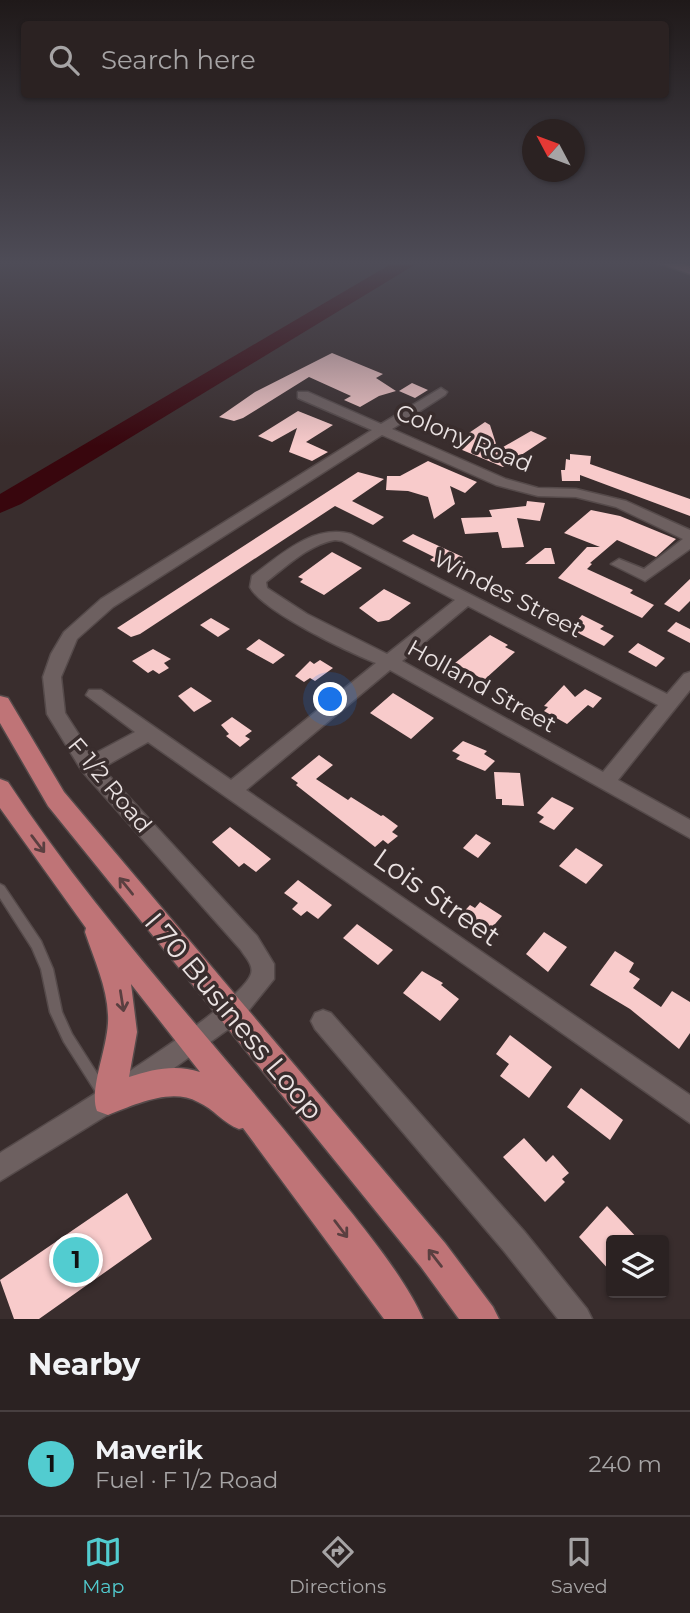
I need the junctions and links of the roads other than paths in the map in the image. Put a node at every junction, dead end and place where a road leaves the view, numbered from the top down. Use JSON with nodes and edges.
{"nodes":[{"id":1,"x":441,"y":392,"type":"dead end"},
{"id":2,"x":303,"y":395,"type":"dead end"},
{"id":3,"x":381,"y":430,"type":"junction"},
{"id":4,"x":322,"y":536,"type":"joint"},
{"id":5,"x":690,"y":538,"type":"edge"},
{"id":6,"x":619,"y":564,"type":"dead end"},
{"id":7,"x":467,"y":599,"type":"junction"},
{"id":8,"x":390,"y":662,"type":"junction"},
{"id":9,"x":690,"y":678,"type":"edge"},
{"id":10,"x":95,"y":695,"type":"dead end"},
{"id":11,"x":670,"y":702,"type":"junction"},
{"id":12,"x":0,"y":704,"type":"edge"},
{"id":13,"x":149,"y":733,"type":"junction"},
{"id":14,"x":89,"y":766,"type":"junction"},
{"id":15,"x":605,"y":783,"type":"junction"},
{"id":16,"x":0,"y":788,"type":"edge"},
{"id":17,"x":233,"y":789,"type":"junction"},
{"id":18,"x":690,"y":830,"type":"edge"},
{"id":19,"x":0,"y":889,"type":"edge"},
{"id":20,"x":91,"y":914,"type":"junction"},
{"id":21,"x":233,"y":1012,"type":"junction"},
{"id":22,"x":323,"y":1021,"type":"dead end"},
{"id":23,"x":192,"y":1041,"type":"junction"},
{"id":24,"x":108,"y":1100,"type":"junction"},
{"id":25,"x":690,"y":1110,"type":"edge"},
{"id":26,"x":0,"y":1168,"type":"edge"},
{"id":27,"x":309,"y":1186,"type":"junction"},
{"id":28,"x":405,"y":1319,"type":"edge"},
{"id":29,"x":481,"y":1319,"type":"edge"},
{"id":30,"x":577,"y":1319,"type":"edge"}],
"edges":[{"from":1,"to":3,"type":"street","name":"F 1/2 Road"},
{"from":2,"to":3,"type":"street","name":"Colony Road"},
{"from":3,"to":5,"type":"street","name":"Colony Road"},
{"from":3,"to":14,"type":"street","name":"F 1/2 Road"},
{"from":4,"to":7,"type":"street","name":"Windes Street"},
{"from":4,"to":8,"type":"street","name":"Holland Street"},
{"from":5,"to":6,"type":"street"},
{"from":7,"to":8,"type":"street"},
{"from":7,"to":11,"type":"street","name":"Windes Street"},
{"from":8,"to":15,"type":"street","name":"Holland Street"},
{"from":8,"to":17,"type":"street"},
{"from":9,"to":11,"type":"street"},
{"from":10,"to":13,"type":"street","name":"Lois Street"},
{"from":11,"to":15,"type":"street"},
{"from":21,"to":12,"type":"main road","name":"I 70 Business Loop","one_way":true},
{"from":13,"to":14,"type":"street"},
{"from":13,"to":17,"type":"street","name":"Lois Street"},
{"from":14,"to":21,"type":"street","name":"F 1/2 Road"},
{"from":15,"to":18,"type":"street","name":"Holland Street"},
{"from":16,"to":20,"type":"main road","name":"I 70 Business Loop","one_way":true},
{"from":17,"to":25,"type":"street","name":"Lois Street"},
{"from":19,"to":24,"type":"lane"},
{"from":20,"to":23,"type":"main road","name":"I 70 Business Loop"},
{"from":20,"to":24,"type":"main road","one_way":true},
{"from":21,"to":23,"type":"street","name":"F 1/2 Road"},
{"from":29,"to":21,"type":"main road","name":"I 70 Business Loop","one_way":true},
{"from":22,"to":30,"type":"street"},
{"from":23,"to":24,"type":"street","name":"F 1/2 Road"},
{"from":23,"to":27,"type":"main road","name":"I 70 Business Loop"},
{"from":24,"to":26,"type":"street","name":"F 1/2 Road"},
{"from":24,"to":27,"type":"main road"},
{"from":27,"to":28,"type":"main road","name":"I 70 Business Loop","one_way":true}]}
